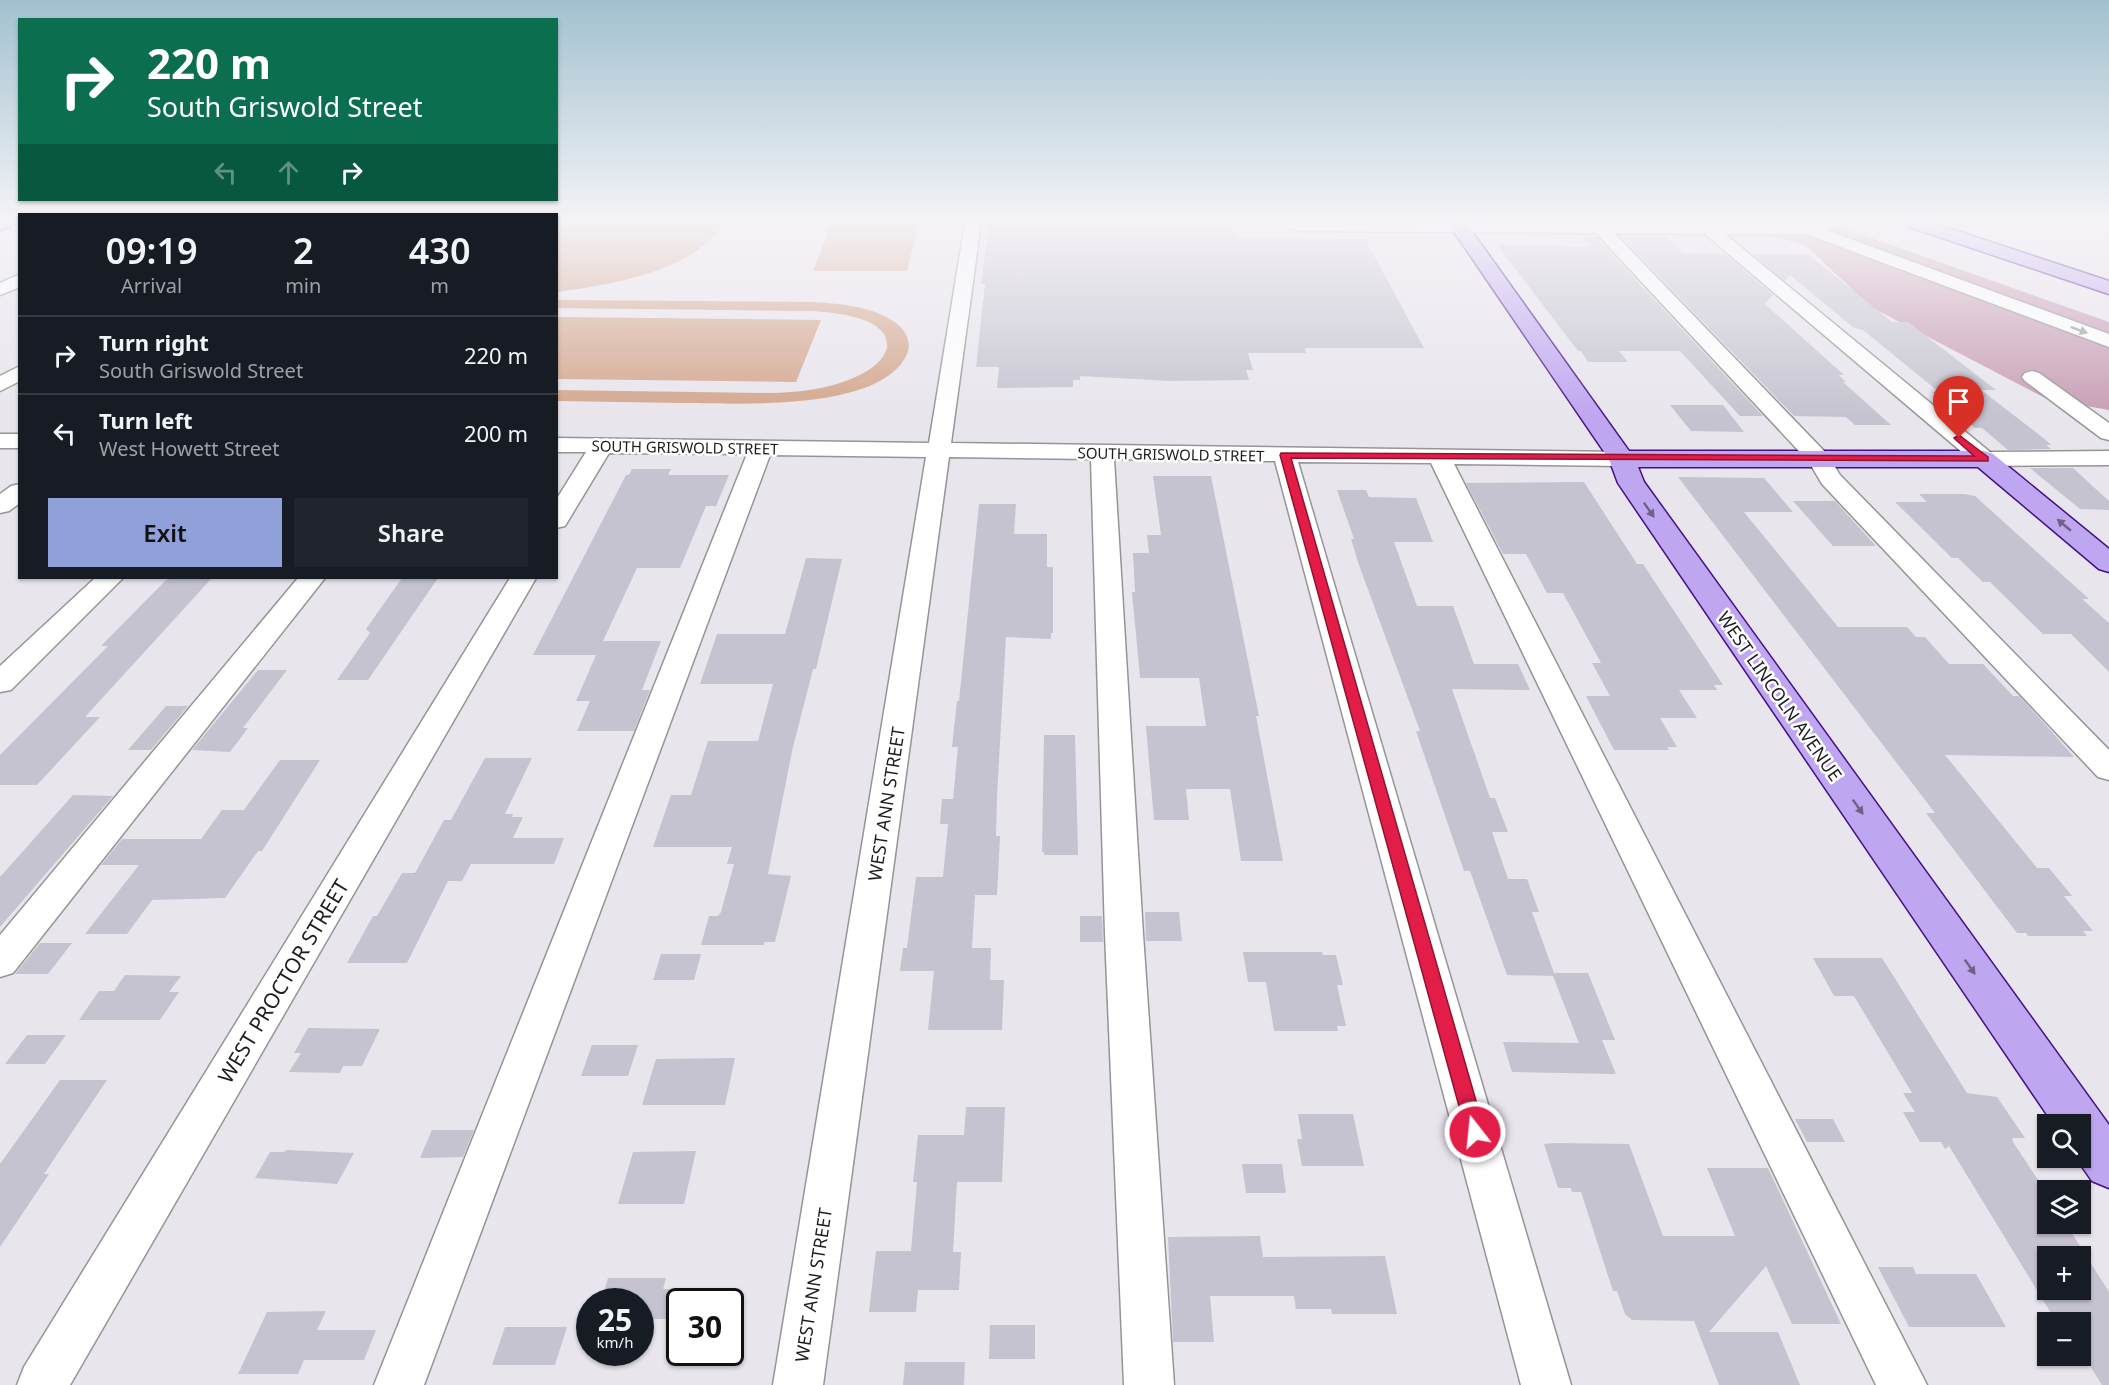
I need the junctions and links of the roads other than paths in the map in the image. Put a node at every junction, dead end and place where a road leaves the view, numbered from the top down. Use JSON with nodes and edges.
{"nodes":[{"id":1,"x":964,"y":288,"type":"edge"},
{"id":2,"x":1502,"y":288,"type":"edge"},
{"id":3,"x":1656,"y":288,"type":"edge"},
{"id":4,"x":1779,"y":288,"type":"edge"},
{"id":5,"x":1966,"y":288,"type":"edge"},
{"id":6,"x":2109,"y":341,"type":"edge"},
{"id":7,"x":18,"y":373,"type":"edge"},
{"id":8,"x":2032,"y":376,"type":"dead end"},
{"id":9,"x":0,"y":385,"type":"edge"},
{"id":10,"x":2109,"y":433,"type":"edge"},
{"id":11,"x":0,"y":441,"type":"edge"},
{"id":12,"x":18,"y":441,"type":"edge"},
{"id":13,"x":558,"y":446,"type":"edge"},
{"id":14,"x":601,"y":446,"type":"junction"},
{"id":15,"x":761,"y":448,"type":"junction"},
{"id":16,"x":940,"y":450,"type":"junction"},
{"id":17,"x":1102,"y":453,"type":"junction"},
{"id":18,"x":1285,"y":455,"type":"junction"},
{"id":19,"x":1438,"y":457,"type":"junction"},
{"id":20,"x":2109,"y":458,"type":"edge"},
{"id":21,"x":1622,"y":459,"type":"junction"},
{"id":22,"x":1819,"y":459,"type":"junction"},
{"id":23,"x":1984,"y":459,"type":"junction"},
{"id":24,"x":18,"y":492,"type":"edge"},
{"id":25,"x":0,"y":506,"type":"edge"},
{"id":26,"x":558,"y":518,"type":"edge"},
{"id":27,"x":2109,"y":563,"type":"edge"},
{"id":28,"x":109,"y":579,"type":"edge"},
{"id":29,"x":311,"y":579,"type":"edge"},
{"id":30,"x":522,"y":579,"type":"edge"},
{"id":31,"x":0,"y":683,"type":"edge"},
{"id":32,"x":2109,"y":769,"type":"edge"},
{"id":33,"x":0,"y":962,"type":"edge"},
{"id":34,"x":2109,"y":1165,"type":"edge"},
{"id":35,"x":42,"y":1385,"type":"edge"},
{"id":36,"x":399,"y":1385,"type":"edge"},
{"id":37,"x":798,"y":1385,"type":"edge"},
{"id":38,"x":1149,"y":1385,"type":"edge"},
{"id":39,"x":1546,"y":1385,"type":"edge"},
{"id":40,"x":1902,"y":1385,"type":"edge"}],
"edges":[{"from":1,"to":16,"type":"street","name":"WEST ANN STREET"},
{"from":2,"to":21,"type":"main road","name":"WEST LINCOLN AVENUE"},
{"from":3,"to":22,"type":"street"},
{"from":4,"to":23,"type":"street"},
{"from":5,"to":6,"type":"street","one_way":true},
{"from":7,"to":9,"type":"street"},
{"from":8,"to":10,"type":"street"},
{"from":11,"to":12,"type":"street"},
{"from":13,"to":14,"type":"street","name":"SOUTH GRISWOLD STREET"},
{"from":14,"to":15,"type":"street","name":"SOUTH GRISWOLD STREET"},
{"from":14,"to":26,"type":"street"},
{"from":15,"to":16,"type":"street","name":"SOUTH GRISWOLD STREET"},
{"from":15,"to":36,"type":"street"},
{"from":16,"to":17,"type":"street","name":"SOUTH GRISWOLD STREET"},
{"from":16,"to":37,"type":"street","name":"WEST ANN STREET"},
{"from":17,"to":18,"type":"street","name":"SOUTH GRISWOLD STREET"},
{"from":17,"to":38,"type":"street"},
{"from":18,"to":19,"type":"street","name":"SOUTH GRISWOLD STREET"},
{"from":18,"to":39,"type":"street"},
{"from":19,"to":21,"type":"street","name":"SOUTH GRISWOLD STREET"},
{"from":19,"to":40,"type":"street"},
{"from":20,"to":23,"type":"street","name":"SOUTH GRISWOLD STREET"},
{"from":21,"to":22,"type":"main road","name":"SOUTH GRISWOLD STREET"},
{"from":21,"to":34,"type":"main road","name":"WEST LINCOLN AVENUE","one_way":true},
{"from":22,"to":23,"type":"main road","name":"SOUTH GRISWOLD STREET"},
{"from":22,"to":32,"type":"street"},
{"from":27,"to":23,"type":"main road","one_way":true},
{"from":24,"to":25,"type":"street"},
{"from":28,"to":31,"type":"street"},
{"from":29,"to":33,"type":"street"},
{"from":30,"to":35,"type":"street","name":"WEST PROCTOR STREET"}]}
